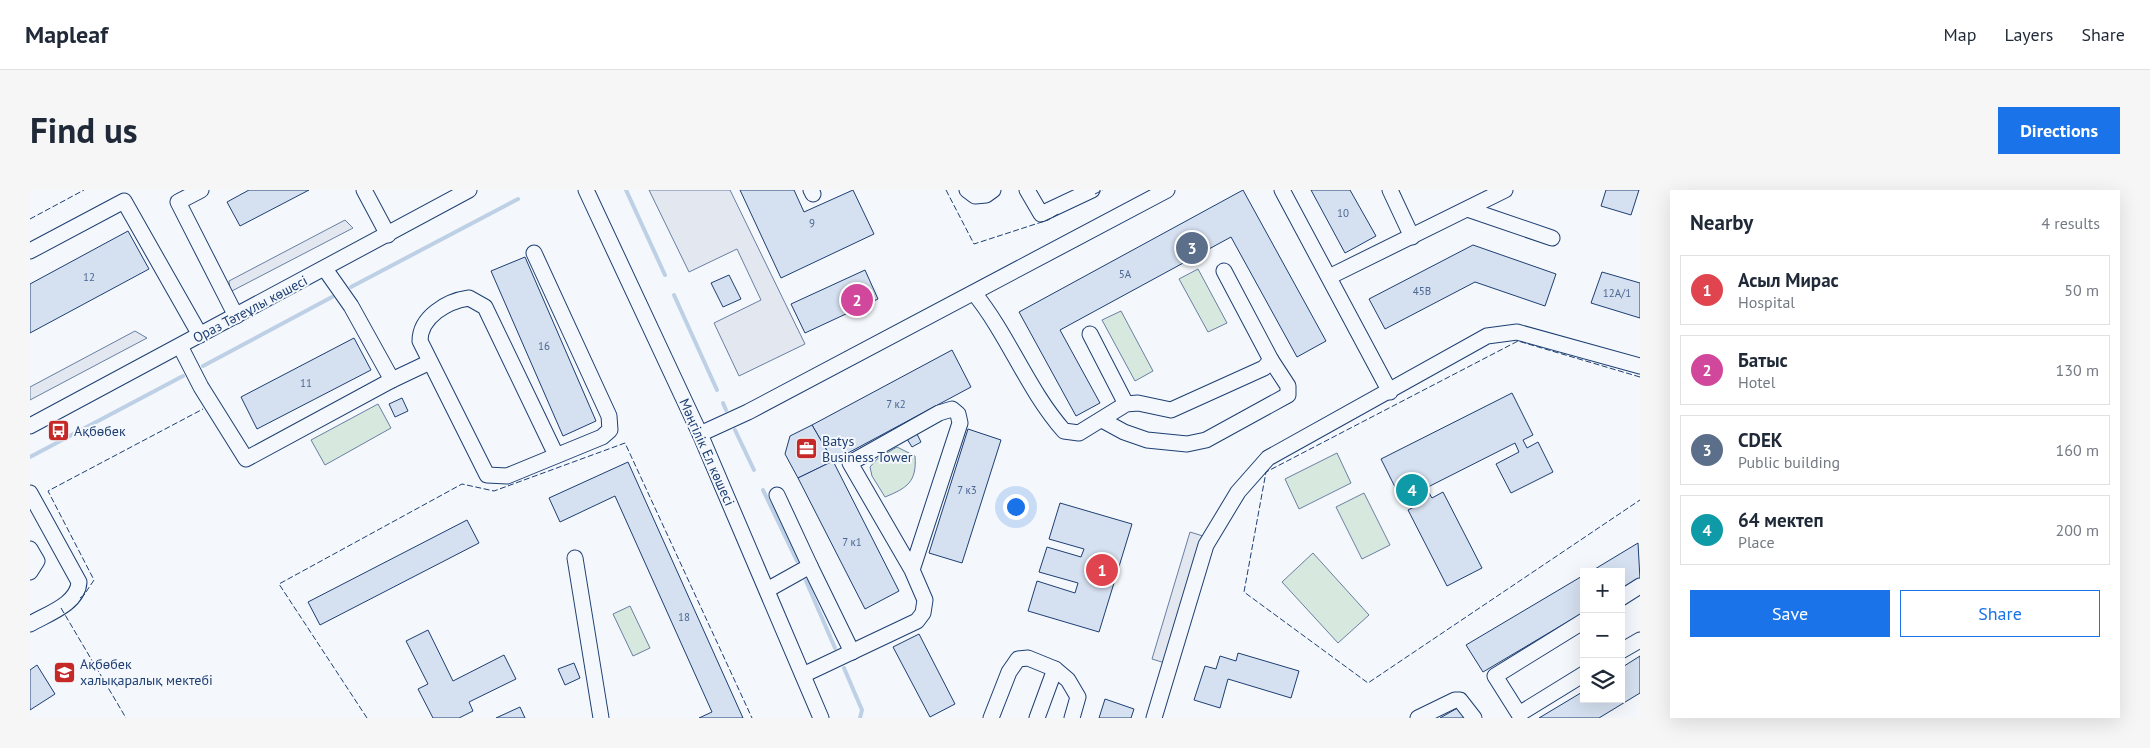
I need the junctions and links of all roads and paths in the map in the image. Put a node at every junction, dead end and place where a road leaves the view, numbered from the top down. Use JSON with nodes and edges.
{"nodes":[{"id":1,"x":201,"y":190,"type":"edge"},
{"id":2,"x":364,"y":190,"type":"edge"},
{"id":3,"x":470,"y":190,"type":"edge"},
{"id":4,"x":586,"y":190,"type":"edge"},
{"id":5,"x":967,"y":190,"type":"edge"},
{"id":6,"x":993,"y":190,"type":"edge"},
{"id":7,"x":1027,"y":190,"type":"edge"},
{"id":8,"x":1092,"y":190,"type":"edge"},
{"id":9,"x":1167,"y":190,"type":"edge"},
{"id":10,"x":1282,"y":190,"type":"edge"},
{"id":11,"x":1390,"y":190,"type":"edge"},
{"id":12,"x":1505,"y":190,"type":"edge"},
{"id":13,"x":1470,"y":210,"type":"junction"},
{"id":14,"x":388,"y":235,"type":"junction"},
{"id":15,"x":1412,"y":237,"type":"junction"},
{"id":16,"x":1552,"y":238,"type":"dead end"},
{"id":17,"x":30,"y":251,"type":"edge"},
{"id":18,"x":534,"y":253,"type":"dead end"},
{"id":19,"x":325,"y":269,"type":"junction"},
{"id":20,"x":1224,"y":271,"type":"dead end"},
{"id":21,"x":1329,"y":278,"type":"junction"},
{"id":22,"x":974,"y":293,"type":"junction"},
{"id":23,"x":236,"y":316,"type":"junction"},
{"id":24,"x":1090,"y":334,"type":"dead end"},
{"id":25,"x":200,"y":335,"type":"junction"},
{"id":26,"x":180,"y":346,"type":"junction"},
{"id":27,"x":1271,"y":360,"type":"junction"},
{"id":28,"x":430,"y":362,"type":"junction"},
{"id":29,"x":1640,"y":366,"type":"edge"},
{"id":30,"x":392,"y":380,"type":"junction"},
{"id":31,"x":1390,"y":392,"type":"junction"},
{"id":32,"x":1126,"y":404,"type":"junction"},
{"id":33,"x":1102,"y":420,"type":"junction"},
{"id":34,"x":30,"y":426,"type":"edge"},
{"id":35,"x":700,"y":434,"type":"junction"},
{"id":36,"x":556,"y":455,"type":"junction"},
{"id":37,"x":30,"y":493,"type":"edge"},
{"id":38,"x":777,"y":495,"type":"dead end"},
{"id":39,"x":30,"y":549,"type":"edge"},
{"id":40,"x":574,"y":558,"type":"dead end"},
{"id":41,"x":810,"y":566,"type":"junction"},
{"id":42,"x":912,"y":570,"type":"junction"},
{"id":43,"x":30,"y":572,"type":"edge"},
{"id":44,"x":1640,"y":586,"type":"edge"},
{"id":45,"x":767,"y":590,"type":"junction"},
{"id":46,"x":1625,"y":595,"type":"edge"},
{"id":47,"x":1580,"y":623,"type":"edge"},
{"id":48,"x":30,"y":624,"type":"edge"},
{"id":49,"x":1640,"y":640,"type":"edge"},
{"id":50,"x":1625,"y":649,"type":"edge"},
{"id":51,"x":852,"y":652,"type":"junction"},
{"id":52,"x":1055,"y":669,"type":"junction"},
{"id":53,"x":803,"y":675,"type":"junction"},
{"id":54,"x":1580,"y":677,"type":"edge"},
{"id":55,"x":1520,"y":716,"type":"edge"},
{"id":56,"x":601,"y":718,"type":"edge"},
{"id":57,"x":821,"y":718,"type":"edge"},
{"id":58,"x":990,"y":718,"type":"edge"},
{"id":59,"x":1037,"y":718,"type":"edge"},
{"id":60,"x":1072,"y":718,"type":"edge"},
{"id":61,"x":1154,"y":718,"type":"edge"},
{"id":62,"x":1418,"y":718,"type":"edge"},
{"id":63,"x":1474,"y":718,"type":"edge"}],
"edges":[{"from":1,"to":23,"type":"street"},
{"from":2,"to":14,"type":"street"},
{"from":3,"to":14,"type":"street","name":"Ораз Тәтеұлы көшесі"},
{"from":4,"to":35,"type":"street","name":"Мәңгілік Ел көшесі"},
{"from":5,"to":6,"type":"street"},
{"from":7,"to":8,"type":"street"},
{"from":9,"to":22,"type":"street"},
{"from":10,"to":21,"type":"street"},
{"from":11,"to":15,"type":"street"},
{"from":12,"to":13,"type":"street"},
{"from":13,"to":15,"type":"street"},
{"from":13,"to":16,"type":"street"},
{"from":14,"to":19,"type":"street","name":"Ораз Тәтеұлы көшесі"},
{"from":15,"to":21,"type":"street"},
{"from":17,"to":25,"type":"street"},
{"from":18,"to":36,"type":"street"},
{"from":19,"to":23,"type":"street","name":"Ораз Тәтеұлы көшесі"},
{"from":19,"to":30,"type":"street"},
{"from":20,"to":27,"type":"street"},
{"from":21,"to":31,"type":"street"},
{"from":22,"to":33,"type":"street"},
{"from":22,"to":35,"type":"street"},
{"from":23,"to":25,"type":"street","name":"Ораз Тәтеұлы көшесі"},
{"from":24,"to":32,"type":"street"},
{"from":25,"to":26,"type":"street","name":"Ораз Тәтеұлы көшесі"},
{"from":26,"to":30,"type":"street"},
{"from":26,"to":34,"type":"street","name":"Ораз Тәтеұлы көшесі"},
{"from":27,"to":32,"type":"street"},
{"from":27,"to":33,"type":"street"},
{"from":28,"to":30,"type":"street"},
{"from":28,"to":36,"type":"street"},
{"from":28,"to":36,"type":"street"},
{"from":29,"to":31,"type":"street"},
{"from":31,"to":61,"type":"street"},
{"from":32,"to":33,"type":"street"},
{"from":35,"to":45,"type":"street","name":"Мәңгілік Ел көшесі"},
{"from":37,"to":48,"type":"street"},
{"from":38,"to":41,"type":"street"},
{"from":39,"to":43,"type":"street"},
{"from":40,"to":56,"type":"street"},
{"from":41,"to":45,"type":"street"},
{"from":41,"to":51,"type":"street"},
{"from":42,"to":42,"type":"street"},
{"from":42,"to":51,"type":"street"},
{"from":44,"to":46,"type":"street"},
{"from":45,"to":53,"type":"street","name":"Мәңгілік Ел көшесі"},
{"from":47,"to":55,"type":"street"},
{"from":49,"to":50,"type":"street"},
{"from":51,"to":53,"type":"street"},
{"from":52,"to":58,"type":"street"},
{"from":52,"to":59,"type":"street"},
{"from":52,"to":60,"type":"street"},
{"from":53,"to":57,"type":"street","name":"Мәңгілік Ел көшесі"},
{"from":54,"to":55,"type":"street"},
{"from":62,"to":63,"type":"street"}]}
